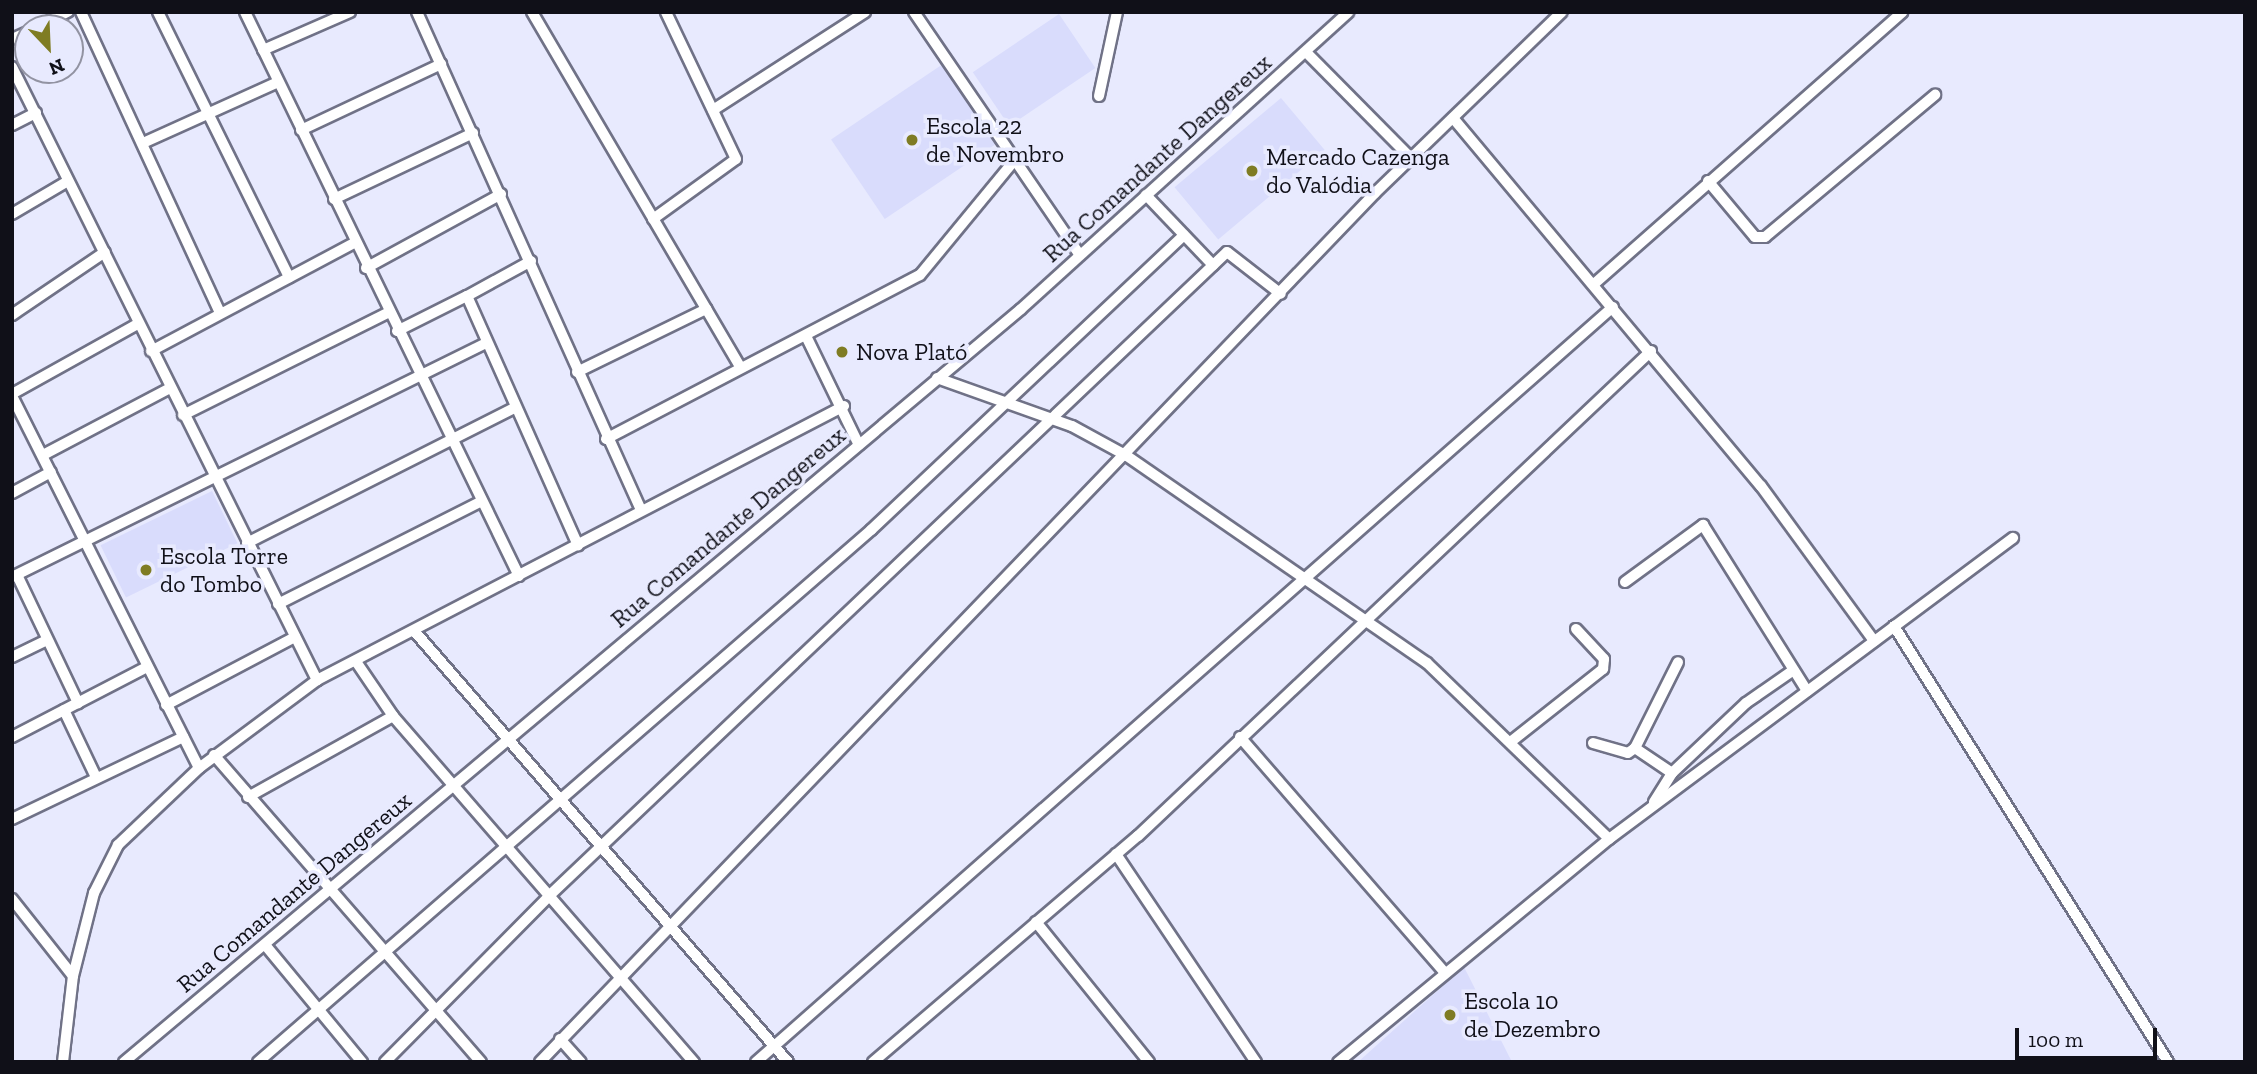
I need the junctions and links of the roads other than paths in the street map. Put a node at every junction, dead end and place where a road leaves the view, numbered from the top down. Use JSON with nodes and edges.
{"nodes":[{"id":1,"x":81,"y":12,"type":"edge"},
{"id":2,"x":158,"y":12,"type":"edge"},
{"id":3,"x":246,"y":12,"type":"edge"},
{"id":4,"x":350,"y":12,"type":"edge"},
{"id":5,"x":417,"y":12,"type":"edge"},
{"id":6,"x":532,"y":12,"type":"edge"},
{"id":7,"x":666,"y":12,"type":"edge"},
{"id":8,"x":865,"y":12,"type":"edge"},
{"id":9,"x":914,"y":12,"type":"edge"},
{"id":10,"x":1117,"y":12,"type":"edge"},
{"id":11,"x":1349,"y":12,"type":"edge"},
{"id":12,"x":1902,"y":12,"type":"edge"},
{"id":13,"x":1560,"y":13,"type":"edge"},
{"id":14,"x":263,"y":50,"type":"junction"},
{"id":15,"x":1306,"y":52,"type":"junction"},
{"id":16,"x":441,"y":64,"type":"junction"},
{"id":17,"x":12,"y":67,"type":"edge"},
{"id":18,"x":278,"y":82,"type":"junction"},
{"id":19,"x":1935,"y":95,"type":"dead end"},
{"id":20,"x":1099,"y":96,"type":"dead end"},
{"id":21,"x":713,"y":110,"type":"junction"},
{"id":22,"x":36,"y":113,"type":"junction"},
{"id":23,"x":208,"y":113,"type":"junction"},
{"id":24,"x":1453,"y":118,"type":"junction"},
{"id":25,"x":12,"y":125,"type":"edge"},
{"id":26,"x":301,"y":130,"type":"junction"},
{"id":27,"x":473,"y":133,"type":"junction"},
{"id":28,"x":143,"y":143,"type":"junction"},
{"id":29,"x":1410,"y":158,"type":"junction"},
{"id":30,"x":1014,"y":161,"type":"junction"},
{"id":31,"x":68,"y":181,"type":"junction"},
{"id":32,"x":1708,"y":181,"type":"junction"},
{"id":33,"x":502,"y":194,"type":"junction"},
{"id":34,"x":1146,"y":195,"type":"junction"},
{"id":35,"x":334,"y":199,"type":"junction"},
{"id":36,"x":12,"y":214,"type":"edge"},
{"id":37,"x":653,"y":219,"type":"junction"},
{"id":38,"x":1184,"y":235,"type":"junction"},
{"id":39,"x":354,"y":243,"type":"junction"},
{"id":40,"x":104,"y":252,"type":"junction"},
{"id":41,"x":1080,"y":255,"type":"junction"},
{"id":42,"x":531,"y":261,"type":"junction"},
{"id":43,"x":1213,"y":265,"type":"junction"},
{"id":44,"x":366,"y":268,"type":"junction"},
{"id":45,"x":289,"y":277,"type":"junction"},
{"id":46,"x":1594,"y":284,"type":"junction"},
{"id":47,"x":1281,"y":294,"type":"junction"},
{"id":48,"x":467,"y":296,"type":"junction"},
{"id":49,"x":1613,"y":307,"type":"junction"},
{"id":50,"x":706,"y":309,"type":"junction"},
{"id":51,"x":220,"y":313,"type":"junction"},
{"id":52,"x":388,"y":313,"type":"junction"},
{"id":53,"x":12,"y":315,"type":"edge"},
{"id":54,"x":138,"y":324,"type":"junction"},
{"id":55,"x":397,"y":331,"type":"junction"},
{"id":56,"x":806,"y":336,"type":"junction"},
{"id":57,"x":486,"y":342,"type":"junction"},
{"id":58,"x":151,"y":351,"type":"junction"},
{"id":59,"x":1651,"y":351,"type":"junction"},
{"id":60,"x":740,"y":367,"type":"junction"},
{"id":61,"x":577,"y":372,"type":"junction"},
{"id":62,"x":418,"y":375,"type":"junction"},
{"id":63,"x":937,"y":378,"type":"junction"},
{"id":64,"x":170,"y":388,"type":"junction"},
{"id":65,"x":12,"y":395,"type":"edge"},
{"id":66,"x":1003,"y":404,"type":"junction"},
{"id":67,"x":516,"y":407,"type":"junction"},
{"id":68,"x":844,"y":407,"type":"junction"},
{"id":69,"x":183,"y":415,"type":"junction"},
{"id":70,"x":1048,"y":420,"type":"junction"},
{"id":71,"x":606,"y":439,"type":"junction"},
{"id":72,"x":450,"y":440,"type":"junction"},
{"id":73,"x":859,"y":445,"type":"junction"},
{"id":74,"x":43,"y":455,"type":"junction"},
{"id":75,"x":1127,"y":456,"type":"junction"},
{"id":76,"x":51,"y":472,"type":"junction"},
{"id":77,"x":212,"y":475,"type":"junction"},
{"id":78,"x":12,"y":493,"type":"edge"},
{"id":79,"x":480,"y":502,"type":"junction"},
{"id":80,"x":641,"y":510,"type":"junction"},
{"id":81,"x":2013,"y":538,"type":"dead end"},
{"id":82,"x":86,"y":540,"type":"junction"},
{"id":83,"x":247,"y":543,"type":"junction"},
{"id":84,"x":578,"y":545,"type":"junction"},
{"id":85,"x":15,"y":576,"type":"edge"},
{"id":86,"x":519,"y":576,"type":"junction"},
{"id":87,"x":1305,"y":582,"type":"junction"},
{"id":88,"x":1625,"y":582,"type":"dead end"},
{"id":89,"x":278,"y":604,"type":"junction"},
{"id":90,"x":1364,"y":620,"type":"junction"},
{"id":91,"x":1894,"y":626,"type":"junction"},
{"id":92,"x":1576,"y":629,"type":"dead end"},
{"id":93,"x":416,"y":634,"type":"junction"},
{"id":94,"x":295,"y":637,"type":"junction"},
{"id":95,"x":47,"y":640,"type":"junction"},
{"id":96,"x":1874,"y":640,"type":"junction"},
{"id":97,"x":12,"y":657,"type":"edge"},
{"id":98,"x":1678,"y":662,"type":"dead end"},
{"id":99,"x":357,"y":663,"type":"junction"},
{"id":100,"x":147,"y":667,"type":"junction"},
{"id":101,"x":1792,"y":671,"type":"junction"},
{"id":102,"x":317,"y":680,"type":"junction"},
{"id":103,"x":1807,"y":691,"type":"junction"},
{"id":104,"x":78,"y":703,"type":"junction"},
{"id":105,"x":166,"y":705,"type":"junction"},
{"id":106,"x":64,"y":710,"type":"junction"},
{"id":107,"x":393,"y":716,"type":"junction"},
{"id":108,"x":12,"y":737,"type":"edge"},
{"id":109,"x":183,"y":737,"type":"junction"},
{"id":110,"x":1240,"y":737,"type":"junction"},
{"id":111,"x":506,"y":740,"type":"junction"},
{"id":112,"x":1513,"y":740,"type":"junction"},
{"id":113,"x":1593,"y":743,"type":"dead end"},
{"id":114,"x":1635,"y":748,"type":"junction"},
{"id":115,"x":214,"y":755,"type":"junction"},
{"id":116,"x":199,"y":768,"type":"junction"},
{"id":117,"x":1672,"y":774,"type":"junction"},
{"id":118,"x":96,"y":777,"type":"junction"},
{"id":119,"x":454,"y":783,"type":"junction"},
{"id":120,"x":248,"y":797,"type":"junction"},
{"id":121,"x":559,"y":798,"type":"junction"},
{"id":122,"x":1650,"y":808,"type":"junction"},
{"id":123,"x":12,"y":819,"type":"edge"},
{"id":124,"x":1609,"y":839,"type":"junction"},
{"id":125,"x":506,"y":844,"type":"junction"},
{"id":126,"x":602,"y":846,"type":"junction"},
{"id":127,"x":1116,"y":854,"type":"junction"},
{"id":128,"x":328,"y":890,"type":"junction"},
{"id":129,"x":551,"y":894,"type":"junction"},
{"id":130,"x":12,"y":899,"type":"edge"},
{"id":131,"x":1036,"y":922,"type":"junction"},
{"id":132,"x":672,"y":924,"type":"junction"},
{"id":133,"x":266,"y":946,"type":"junction"},
{"id":134,"x":383,"y":951,"type":"junction"},
{"id":135,"x":1444,"y":972,"type":"junction"},
{"id":136,"x":74,"y":976,"type":"junction"},
{"id":137,"x":621,"y":976,"type":"junction"},
{"id":138,"x":318,"y":1010,"type":"junction"},
{"id":139,"x":435,"y":1011,"type":"junction"},
{"id":140,"x":560,"y":1039,"type":"junction"},
{"id":141,"x":774,"y":1046,"type":"junction"},
{"id":142,"x":63,"y":1062,"type":"edge"},
{"id":143,"x":124,"y":1062,"type":"edge"},
{"id":144,"x":258,"y":1062,"type":"edge"},
{"id":145,"x":362,"y":1062,"type":"edge"},
{"id":146,"x":385,"y":1062,"type":"edge"},
{"id":147,"x":481,"y":1062,"type":"edge"},
{"id":148,"x":540,"y":1062,"type":"edge"},
{"id":149,"x":581,"y":1062,"type":"edge"},
{"id":150,"x":694,"y":1062,"type":"edge"},
{"id":151,"x":755,"y":1062,"type":"edge"},
{"id":152,"x":788,"y":1062,"type":"edge"},
{"id":153,"x":873,"y":1062,"type":"edge"},
{"id":154,"x":1149,"y":1062,"type":"edge"},
{"id":155,"x":1255,"y":1062,"type":"edge"},
{"id":156,"x":1338,"y":1062,"type":"edge"},
{"id":157,"x":2168,"y":1062,"type":"edge"}],
"edges":[{"from":1,"to":28,"type":"street"},
{"from":2,"to":23,"type":"street"},
{"from":3,"to":14,"type":"street"},
{"from":4,"to":14,"type":"street"},
{"from":5,"to":16,"type":"street"},
{"from":6,"to":37,"type":"street"},
{"from":7,"to":21,"type":"street"},
{"from":8,"to":21,"type":"street"},
{"from":9,"to":30,"type":"street"},
{"from":10,"to":20,"type":"street"},
{"from":11,"to":15,"type":"street","name":"Rua Comandante Dangereux"},
{"from":12,"to":32,"type":"street"},
{"from":13,"to":24,"type":"street"},
{"from":14,"to":18,"type":"street"},
{"from":15,"to":29,"type":"street"},
{"from":15,"to":34,"type":"street","name":"Rua Comandante Dangereux"},
{"from":16,"to":26,"type":"street"},
{"from":16,"to":27,"type":"street"},
{"from":17,"to":22,"type":"street"},
{"from":18,"to":23,"type":"street"},
{"from":18,"to":26,"type":"street"},
{"from":19,"to":32,"type":"street"},
{"from":21,"to":37,"type":"street"},
{"from":22,"to":25,"type":"street"},
{"from":22,"to":31,"type":"street"},
{"from":23,"to":28,"type":"street"},
{"from":23,"to":45,"type":"street"},
{"from":24,"to":29,"type":"street"},
{"from":24,"to":46,"type":"street"},
{"from":26,"to":35,"type":"street"},
{"from":27,"to":33,"type":"street"},
{"from":27,"to":35,"type":"street"},
{"from":28,"to":51,"type":"street"},
{"from":29,"to":47,"type":"street"},
{"from":30,"to":41,"type":"street"},
{"from":30,"to":56,"type":"street"},
{"from":31,"to":36,"type":"street"},
{"from":31,"to":40,"type":"street"},
{"from":32,"to":46,"type":"street"},
{"from":33,"to":42,"type":"street"},
{"from":33,"to":44,"type":"street"},
{"from":34,"to":38,"type":"street"},
{"from":34,"to":41,"type":"street","name":"Rua Comandante Dangereux"},
{"from":35,"to":39,"type":"street"},
{"from":37,"to":50,"type":"street"},
{"from":38,"to":43,"type":"street"},
{"from":38,"to":66,"type":"street"},
{"from":39,"to":44,"type":"street"},
{"from":39,"to":45,"type":"street"},
{"from":40,"to":53,"type":"street"},
{"from":40,"to":54,"type":"street"},
{"from":41,"to":63,"type":"street","name":"Rua Comandante Dangereux"},
{"from":42,"to":48,"type":"street"},
{"from":42,"to":61,"type":"street"},
{"from":43,"to":47,"type":"street"},
{"from":43,"to":70,"type":"street"},
{"from":44,"to":52,"type":"street"},
{"from":45,"to":51,"type":"street"},
{"from":46,"to":49,"type":"street"},
{"from":47,"to":75,"type":"street"},
{"from":48,"to":55,"type":"street"},
{"from":48,"to":57,"type":"street"},
{"from":49,"to":59,"type":"street"},
{"from":49,"to":87,"type":"street"},
{"from":50,"to":60,"type":"street"},
{"from":50,"to":61,"type":"street"},
{"from":51,"to":58,"type":"street"},
{"from":52,"to":55,"type":"street"},
{"from":52,"to":69,"type":"street"},
{"from":54,"to":58,"type":"street"},
{"from":54,"to":65,"type":"street"},
{"from":55,"to":62,"type":"street"},
{"from":56,"to":60,"type":"street"},
{"from":56,"to":68,"type":"street"},
{"from":57,"to":62,"type":"street"},
{"from":57,"to":67,"type":"street"},
{"from":58,"to":64,"type":"street"},
{"from":59,"to":90,"type":"street"},
{"from":59,"to":96,"type":"street"},
{"from":60,"to":71,"type":"street"},
{"from":61,"to":71,"type":"street"},
{"from":62,"to":72,"type":"street"},
{"from":62,"to":77,"type":"street"},
{"from":63,"to":66,"type":"street"},
{"from":63,"to":73,"type":"street","name":"Rua Comandante Dangereux"},
{"from":64,"to":69,"type":"street"},
{"from":64,"to":74,"type":"street"},
{"from":65,"to":74,"type":"street"},
{"from":66,"to":70,"type":"street"},
{"from":66,"to":121,"type":"street"},
{"from":67,"to":72,"type":"street"},
{"from":67,"to":84,"type":"street"},
{"from":68,"to":73,"type":"street"},
{"from":68,"to":80,"type":"street"},
{"from":69,"to":77,"type":"street"},
{"from":70,"to":75,"type":"street"},
{"from":70,"to":126,"type":"street"},
{"from":71,"to":80,"type":"street"},
{"from":72,"to":79,"type":"street"},
{"from":72,"to":83,"type":"street"},
{"from":73,"to":111,"type":"street","name":"Rua Comandante Dangereux"},
{"from":74,"to":76,"type":"street"},
{"from":75,"to":87,"type":"street"},
{"from":75,"to":132,"type":"street"},
{"from":76,"to":78,"type":"street"},
{"from":76,"to":82,"type":"street"},
{"from":77,"to":82,"type":"street"},
{"from":77,"to":83,"type":"street"},
{"from":79,"to":86,"type":"street"},
{"from":79,"to":89,"type":"street"},
{"from":80,"to":84,"type":"street"},
{"from":81,"to":91,"type":"street"},
{"from":82,"to":85,"type":"street"},
{"from":82,"to":100,"type":"street"},
{"from":83,"to":89,"type":"street"},
{"from":84,"to":86,"type":"street"},
{"from":85,"to":95,"type":"street"},
{"from":86,"to":93,"type":"street"},
{"from":87,"to":90,"type":"street"},
{"from":87,"to":141,"type":"street"},
{"from":88,"to":101,"type":"street"},
{"from":89,"to":94,"type":"street"},
{"from":90,"to":110,"type":"street"},
{"from":90,"to":112,"type":"street"},
{"from":91,"to":96,"type":"street"},
{"from":91,"to":157,"type":"street"},
{"from":92,"to":112,"type":"street"},
{"from":93,"to":99,"type":"street"},
{"from":93,"to":111,"type":"street"},
{"from":94,"to":102,"type":"street"},
{"from":94,"to":105,"type":"street"},
{"from":95,"to":97,"type":"street"},
{"from":95,"to":104,"type":"street"},
{"from":96,"to":103,"type":"street"},
{"from":98,"to":114,"type":"street"},
{"from":99,"to":102,"type":"street"},
{"from":99,"to":107,"type":"street"},
{"from":100,"to":104,"type":"street"},
{"from":100,"to":105,"type":"street"},
{"from":101,"to":103,"type":"street"},
{"from":101,"to":117,"type":"street"},
{"from":102,"to":115,"type":"street"},
{"from":103,"to":122,"type":"street"},
{"from":104,"to":106,"type":"street"},
{"from":105,"to":109,"type":"street"},
{"from":106,"to":108,"type":"street"},
{"from":106,"to":118,"type":"street"},
{"from":107,"to":119,"type":"street"},
{"from":107,"to":120,"type":"street"},
{"from":109,"to":116,"type":"street"},
{"from":109,"to":118,"type":"street"},
{"from":110,"to":127,"type":"street"},
{"from":110,"to":135,"type":"street"},
{"from":111,"to":119,"type":"street","name":"Rua Comandante Dangereux"},
{"from":111,"to":121,"type":"street"},
{"from":112,"to":124,"type":"street"},
{"from":113,"to":114,"type":"street"},
{"from":114,"to":117,"type":"street"},
{"from":115,"to":116,"type":"street"},
{"from":115,"to":120,"type":"street"},
{"from":116,"to":136,"type":"street"},
{"from":117,"to":122,"type":"street"},
{"from":118,"to":123,"type":"street"},
{"from":119,"to":125,"type":"street"},
{"from":119,"to":128,"type":"street","name":"Rua Comandante Dangereux"},
{"from":120,"to":128,"type":"street"},
{"from":121,"to":125,"type":"street"},
{"from":121,"to":126,"type":"street"},
{"from":122,"to":124,"type":"street"},
{"from":124,"to":135,"type":"street"},
{"from":125,"to":129,"type":"street"},
{"from":125,"to":134,"type":"street"},
{"from":126,"to":129,"type":"street"},
{"from":126,"to":132,"type":"street"},
{"from":127,"to":131,"type":"street"},
{"from":127,"to":155,"type":"street"},
{"from":128,"to":133,"type":"street","name":"Rua Comandante Dangereux"},
{"from":128,"to":134,"type":"street"},
{"from":129,"to":137,"type":"street"},
{"from":129,"to":139,"type":"street"},
{"from":130,"to":136,"type":"street"},
{"from":131,"to":153,"type":"street"},
{"from":131,"to":154,"type":"street"},
{"from":132,"to":137,"type":"street"},
{"from":132,"to":141,"type":"street"},
{"from":133,"to":138,"type":"street"},
{"from":133,"to":143,"type":"street","name":"Rua Comandante Dangereux"},
{"from":134,"to":138,"type":"street"},
{"from":134,"to":139,"type":"street"},
{"from":135,"to":156,"type":"street"},
{"from":136,"to":142,"type":"street"},
{"from":137,"to":140,"type":"street"},
{"from":137,"to":150,"type":"street"},
{"from":138,"to":144,"type":"street"},
{"from":138,"to":145,"type":"street"},
{"from":139,"to":146,"type":"street"},
{"from":139,"to":147,"type":"street"},
{"from":140,"to":148,"type":"street"},
{"from":140,"to":149,"type":"street"},
{"from":141,"to":151,"type":"street"},
{"from":141,"to":152,"type":"street"}]}
